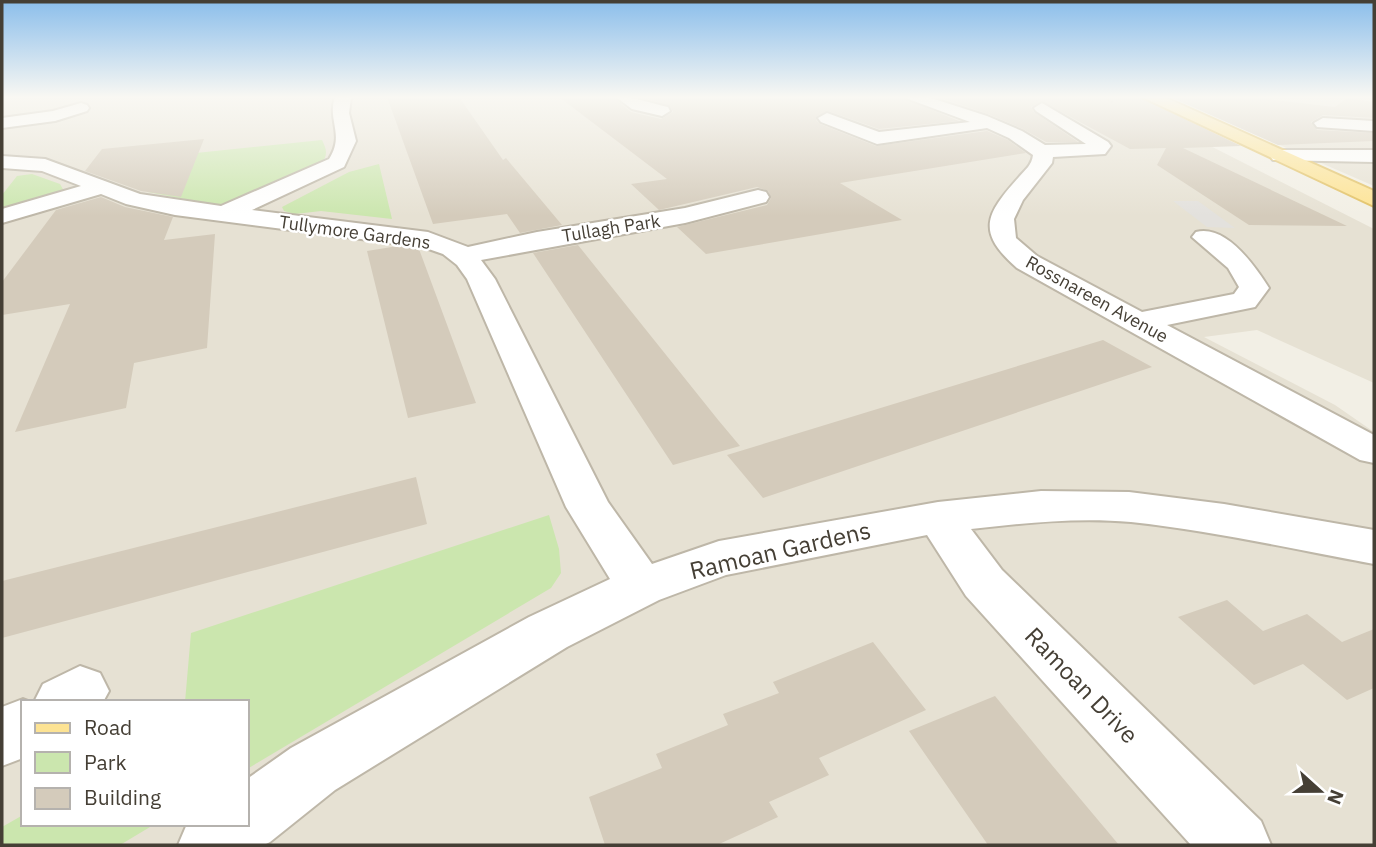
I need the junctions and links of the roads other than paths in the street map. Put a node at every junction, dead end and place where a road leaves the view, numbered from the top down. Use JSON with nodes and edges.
{"nodes":[{"id":1,"x":348,"y":137,"type":"edge"},
{"id":2,"x":1017,"y":137,"type":"edge"},
{"id":3,"x":1044,"y":137,"type":"edge"},
{"id":4,"x":1087,"y":137,"type":"edge"},
{"id":5,"x":1237,"y":137,"type":"edge"},
{"id":6,"x":1037,"y":139,"type":"junction"},
{"id":7,"x":1280,"y":156,"type":"junction"},
{"id":8,"x":1374,"y":156,"type":"edge"},
{"id":9,"x":2,"y":162,"type":"edge"},
{"id":10,"x":102,"y":187,"type":"junction"},
{"id":11,"x":758,"y":197,"type":"dead end"},
{"id":12,"x":1374,"y":199,"type":"edge"},
{"id":13,"x":225,"y":214,"type":"junction"},
{"id":14,"x":2,"y":216,"type":"edge"},
{"id":15,"x":1205,"y":237,"type":"dead end"},
{"id":16,"x":463,"y":256,"type":"junction"},
{"id":17,"x":1137,"y":322,"type":"junction"},
{"id":18,"x":1374,"y":451,"type":"edge"},
{"id":19,"x":938,"y":517,"type":"junction"},
{"id":20,"x":1374,"y":547,"type":"edge"},
{"id":21,"x":641,"y":587,"type":"junction"},
{"id":22,"x":21,"y":727,"type":"edge"},
{"id":23,"x":2,"y":738,"type":"edge"},
{"id":24,"x":248,"y":818,"type":"edge"},
{"id":25,"x":237,"y":826,"type":"edge"},
{"id":26,"x":212,"y":845,"type":"edge"},
{"id":27,"x":1237,"y":845,"type":"edge"}],
"edges":[{"from":1,"to":13,"type":"street"},
{"from":2,"to":6,"type":"street"},
{"from":3,"to":6,"type":"street"},
{"from":4,"to":6,"type":"street"},
{"from":5,"to":7,"type":"main road"},
{"from":6,"to":17,"type":"street","name":"Rossnareen Avenue"},
{"from":7,"to":8,"type":"street"},
{"from":7,"to":12,"type":"main road"},
{"from":9,"to":10,"type":"street","name":"Tullymore Gardens"},
{"from":10,"to":13,"type":"street","name":"Tullymore Gardens"},
{"from":10,"to":14,"type":"street"},
{"from":11,"to":16,"type":"street","name":"Tullagh Park"},
{"from":13,"to":16,"type":"street","name":"Tullymore Gardens"},
{"from":15,"to":17,"type":"street"},
{"from":16,"to":21,"type":"street","name":"Tullymore Gardens"},
{"from":17,"to":18,"type":"street","name":"Rossnareen Avenue"},
{"from":19,"to":20,"type":"street","name":"Ramoan Gardens"},
{"from":19,"to":21,"type":"street","name":"Ramoan Gardens"},
{"from":19,"to":27,"type":"street","name":"Ramoan Drive"},
{"from":21,"to":24,"type":"street","name":"Ramoan Gardens"},
{"from":22,"to":23,"type":"street"},
{"from":25,"to":26,"type":"street"}]}
